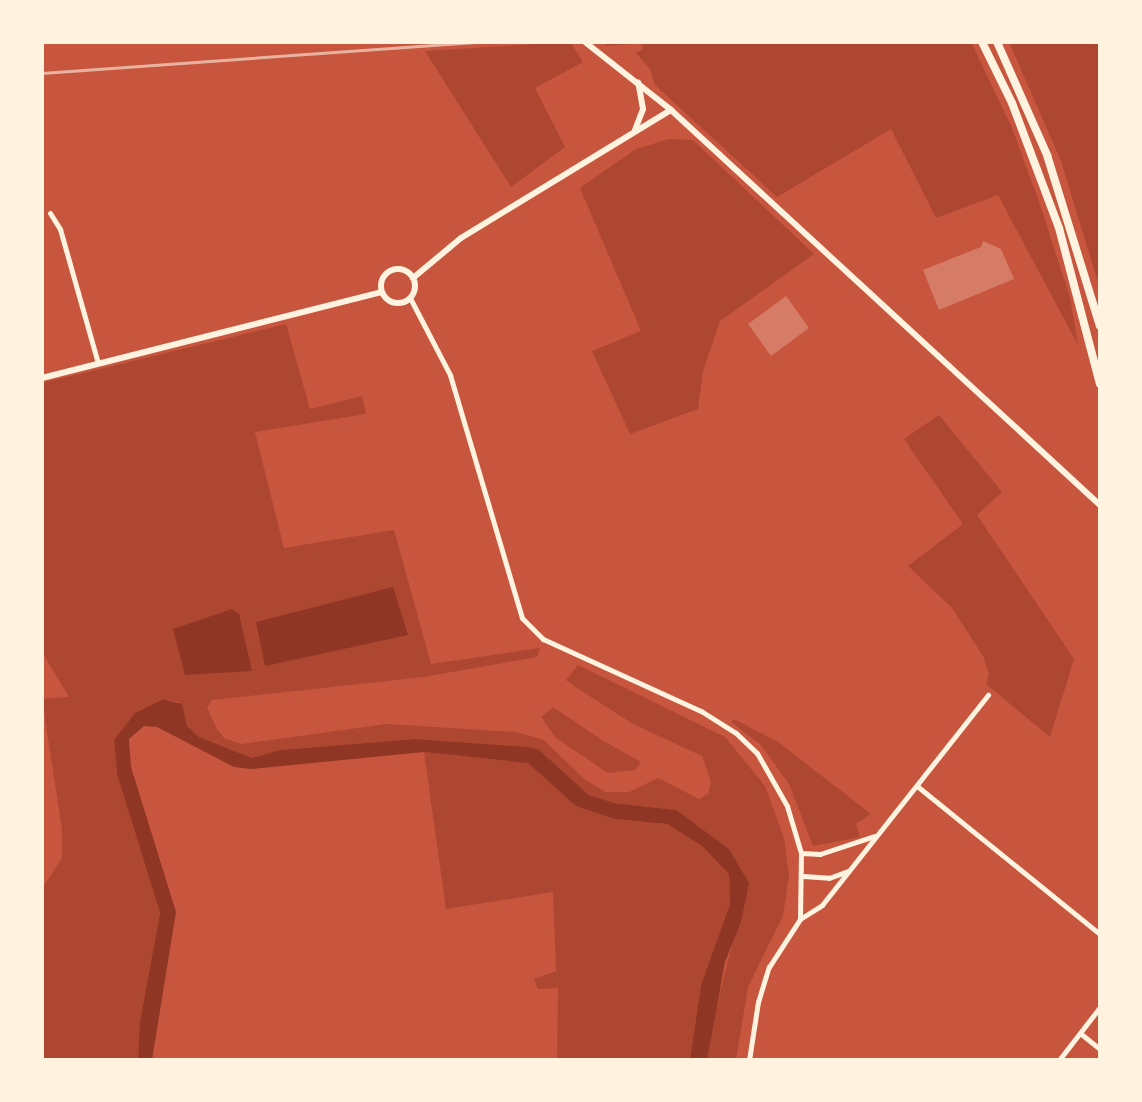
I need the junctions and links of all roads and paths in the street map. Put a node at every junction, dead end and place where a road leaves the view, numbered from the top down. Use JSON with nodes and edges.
{"nodes":[{"id":1,"x":584,"y":42,"type":"edge"},
{"id":2,"x":982,"y":42,"type":"edge"},
{"id":3,"x":997,"y":42,"type":"edge"},
{"id":4,"x":637,"y":80,"type":"junction"},
{"id":5,"x":671,"y":110,"type":"junction"},
{"id":6,"x":635,"y":130,"type":"junction"},
{"id":7,"x":50,"y":214,"type":"dead end"},
{"id":8,"x":413,"y":278,"type":"junction"},
{"id":9,"x":381,"y":292,"type":"junction"},
{"id":10,"x":410,"y":298,"type":"junction"},
{"id":11,"x":1100,"y":326,"type":"edge"},
{"id":12,"x":98,"y":363,"type":"junction"},
{"id":13,"x":42,"y":377,"type":"edge"},
{"id":14,"x":1100,"y":384,"type":"edge"},
{"id":15,"x":1100,"y":505,"type":"edge"},
{"id":16,"x":988,"y":695,"type":"dead end"},
{"id":17,"x":917,"y":786,"type":"junction"},
{"id":18,"x":874,"y":836,"type":"junction"},
{"id":19,"x":802,"y":853,"type":"junction"},
{"id":20,"x":850,"y":871,"type":"junction"},
{"id":21,"x":803,"y":876,"type":"junction"},
{"id":22,"x":800,"y":919,"type":"junction"},
{"id":23,"x":1100,"y":934,"type":"edge"},
{"id":24,"x":1100,"y":1007,"type":"edge"},
{"id":25,"x":1080,"y":1033,"type":"junction"},
{"id":26,"x":1100,"y":1049,"type":"edge"},
{"id":27,"x":749,"y":1060,"type":"edge"},
{"id":28,"x":1059,"y":1060,"type":"edge"}],
"edges":[{"from":1,"to":4,"type":"street"},
{"from":2,"to":14,"type":"main road"},
{"from":3,"to":11,"type":"main road"},
{"from":4,"to":5,"type":"street"},
{"from":4,"to":6,"type":"street"},
{"from":5,"to":6,"type":"street"},
{"from":5,"to":15,"type":"street"},
{"from":6,"to":8,"type":"street"},
{"from":7,"to":12,"type":"street"},
{"from":8,"to":9,"type":"street"},
{"from":8,"to":10,"type":"street"},
{"from":9,"to":10,"type":"street"},
{"from":9,"to":12,"type":"street"},
{"from":10,"to":19,"type":"street"},
{"from":12,"to":13,"type":"street"},
{"from":16,"to":17,"type":"street"},
{"from":17,"to":18,"type":"street"},
{"from":17,"to":23,"type":"street"},
{"from":18,"to":19,"type":"street"},
{"from":18,"to":20,"type":"street"},
{"from":19,"to":21,"type":"street"},
{"from":20,"to":21,"type":"street"},
{"from":20,"to":22,"type":"street"},
{"from":21,"to":22,"type":"street"},
{"from":22,"to":27,"type":"street"},
{"from":24,"to":25,"type":"street"},
{"from":25,"to":26,"type":"street"},
{"from":25,"to":28,"type":"street"}]}
